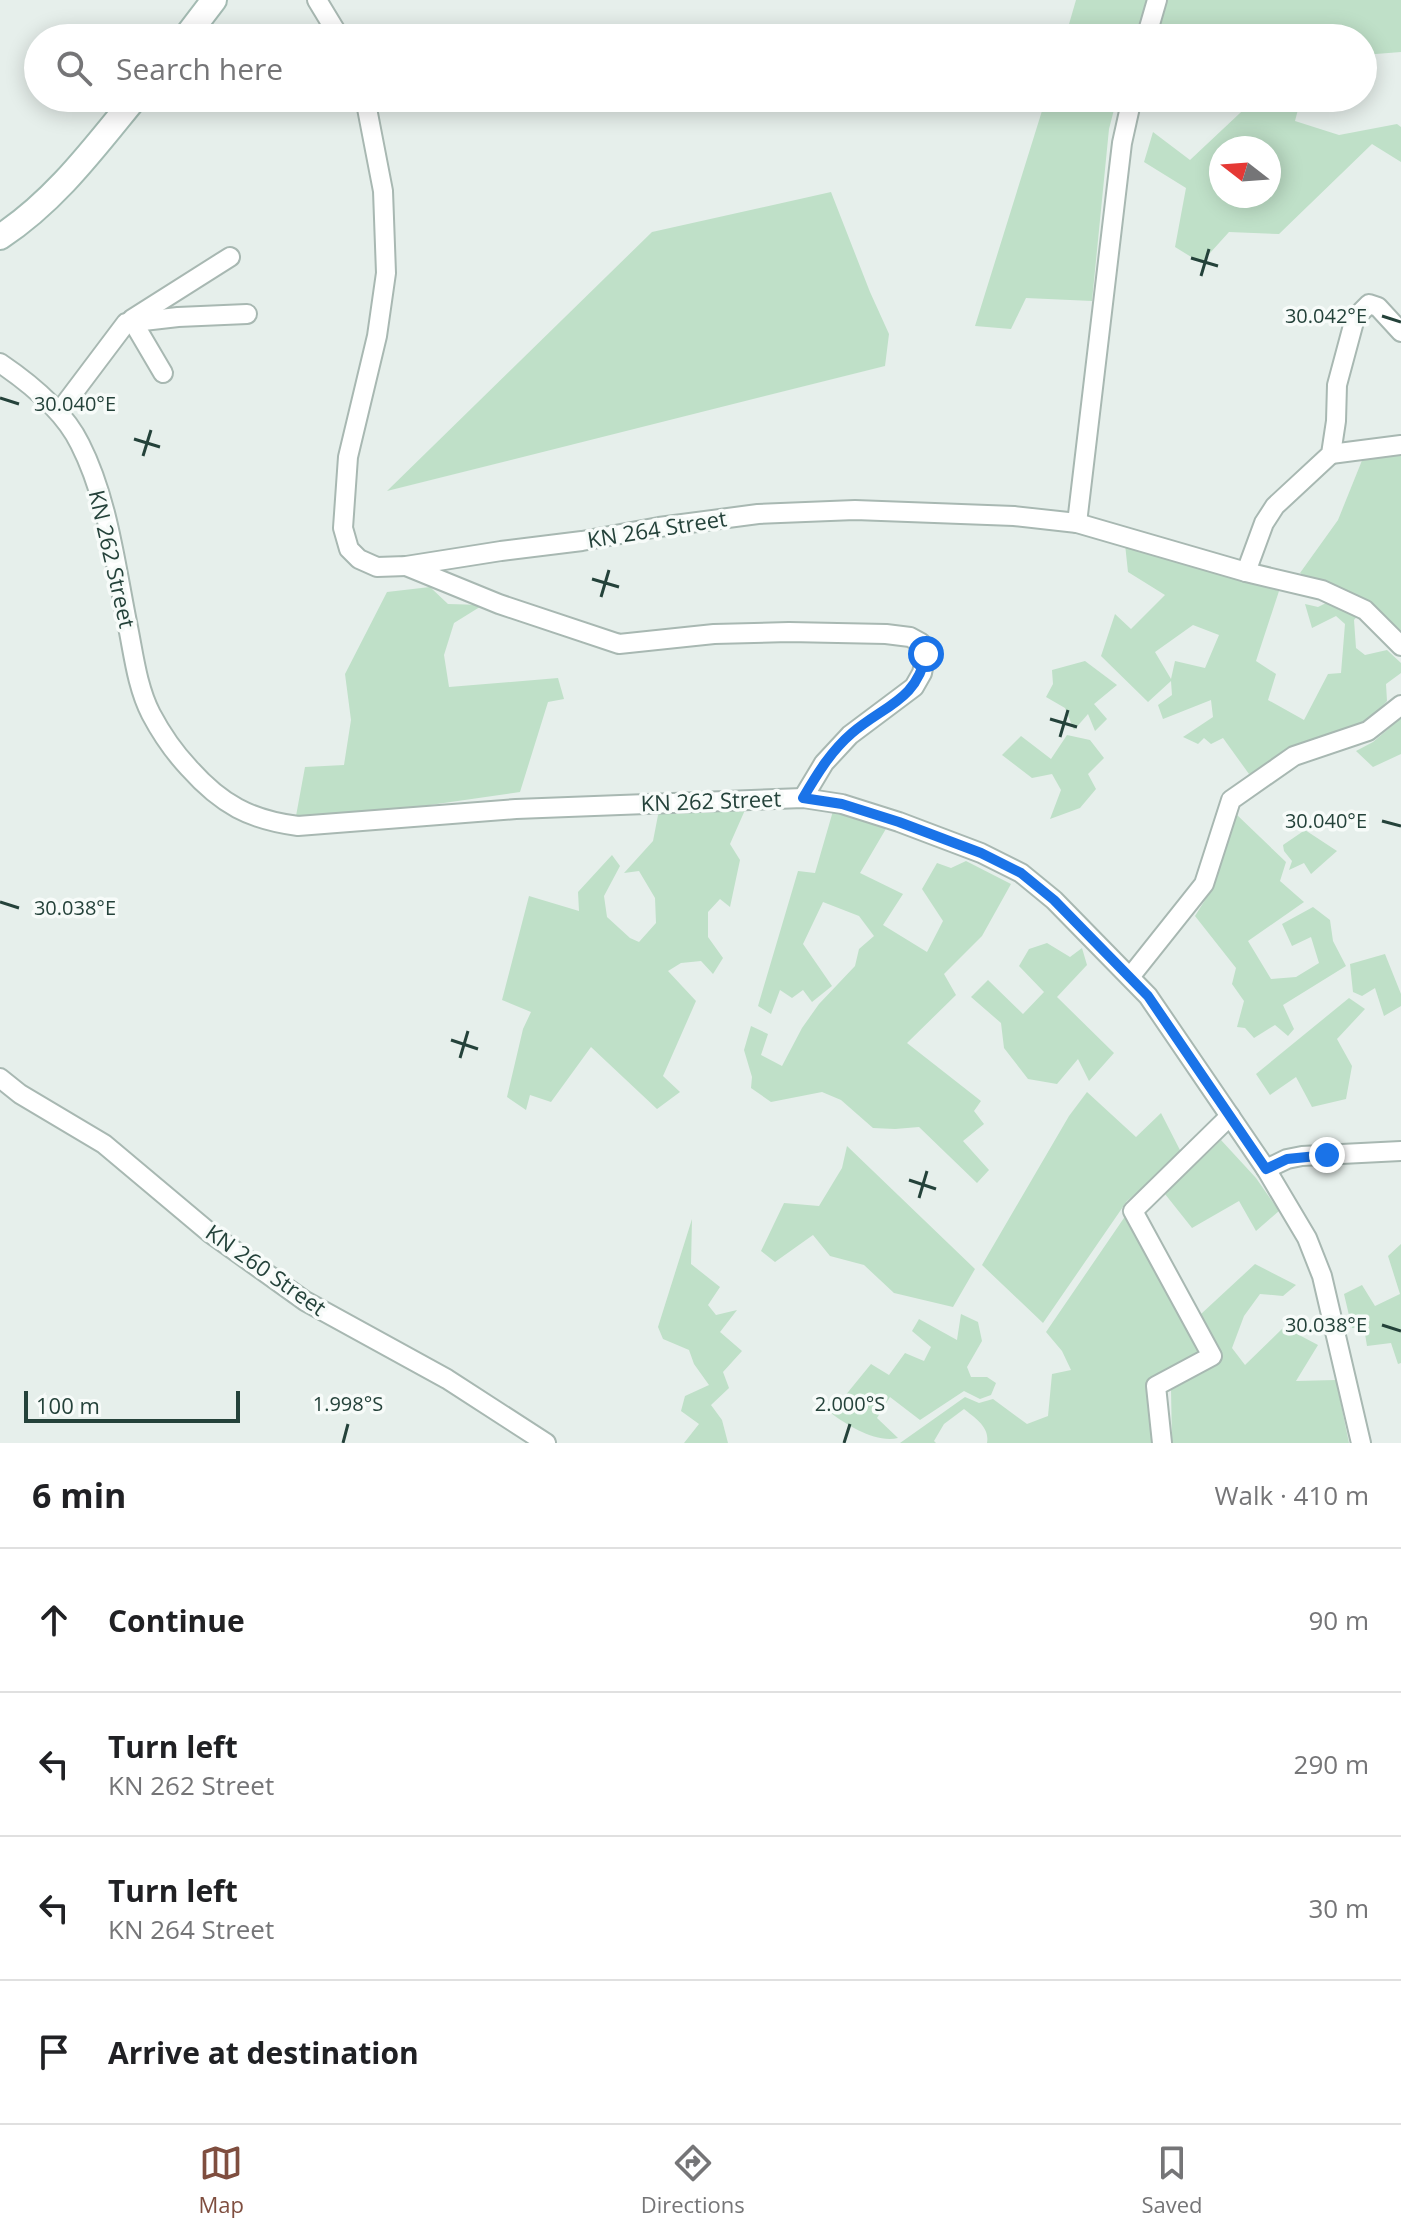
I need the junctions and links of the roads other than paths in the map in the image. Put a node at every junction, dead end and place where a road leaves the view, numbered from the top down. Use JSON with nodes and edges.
{"nodes":[{"id":1,"x":214,"y":0,"type":"edge"},
{"id":2,"x":317,"y":0,"type":"edge"},
{"id":3,"x":1157,"y":0,"type":"edge"},
{"id":4,"x":196,"y":24,"type":"edge"},
{"id":5,"x":332,"y":24,"type":"edge"},
{"id":6,"x":1150,"y":24,"type":"edge"},
{"id":7,"x":124,"y":112,"type":"edge"},
{"id":8,"x":368,"y":112,"type":"edge"},
{"id":9,"x":1129,"y":112,"type":"edge"},
{"id":10,"x":0,"y":237,"type":"edge"},
{"id":11,"x":230,"y":257,"type":"dead end"},
{"id":12,"x":247,"y":314,"type":"dead end"},
{"id":13,"x":130,"y":322,"type":"junction"},
{"id":14,"x":1401,"y":332,"type":"edge"},
{"id":15,"x":0,"y":363,"type":"edge"},
{"id":16,"x":163,"y":373,"type":"dead end"},
{"id":17,"x":59,"y":412,"type":"junction"},
{"id":18,"x":1401,"y":445,"type":"edge"},
{"id":19,"x":1331,"y":454,"type":"junction"},
{"id":20,"x":1077,"y":523,"type":"junction"},
{"id":21,"x":406,"y":566,"type":"junction"},
{"id":22,"x":1246,"y":572,"type":"junction"},
{"id":23,"x":1401,"y":646,"type":"edge"},
{"id":24,"x":1401,"y":705,"type":"edge"},
{"id":25,"x":803,"y":798,"type":"junction"},
{"id":26,"x":1130,"y":977,"type":"junction"},
{"id":27,"x":0,"y":1078,"type":"edge"},
{"id":28,"x":1230,"y":1116,"type":"junction"},
{"id":29,"x":1401,"y":1151,"type":"edge"},
{"id":30,"x":1266,"y":1169,"type":"junction"},
{"id":31,"x":546,"y":1443,"type":"edge"},
{"id":32,"x":1162,"y":1443,"type":"edge"},
{"id":33,"x":1361,"y":1443,"type":"edge"}],
"edges":[{"from":1,"to":4,"type":"main road"},
{"from":2,"to":5,"type":"street"},
{"from":3,"to":6,"type":"street"},
{"from":7,"to":10,"type":"main road"},
{"from":8,"to":21,"type":"street","name":"KN 264 Street"},
{"from":9,"to":20,"type":"street"},
{"from":11,"to":13,"type":"street"},
{"from":12,"to":13,"type":"street"},
{"from":13,"to":16,"type":"street"},
{"from":13,"to":17,"type":"street"},
{"from":14,"to":19,"type":"street"},
{"from":15,"to":17,"type":"street","name":"KN 262 Street"},
{"from":17,"to":25,"type":"street","name":"KN 262 Street"},
{"from":18,"to":19,"type":"street"},
{"from":19,"to":22,"type":"street"},
{"from":20,"to":21,"type":"street","name":"KN 264 Street"},
{"from":20,"to":22,"type":"street","name":"KN 264 Street"},
{"from":21,"to":25,"type":"street"},
{"from":22,"to":23,"type":"street","name":"KN 264 Street"},
{"from":24,"to":26,"type":"street"},
{"from":25,"to":26,"type":"street","name":"KN 262 Street"},
{"from":26,"to":28,"type":"street","name":"KN 262 Street"},
{"from":27,"to":31,"type":"street","name":"KN 260 Street"},
{"from":28,"to":30,"type":"street","name":"KN 262 Street"},
{"from":28,"to":32,"type":"street"},
{"from":29,"to":30,"type":"street"},
{"from":30,"to":33,"type":"street","name":"KN 262 Street"}]}
